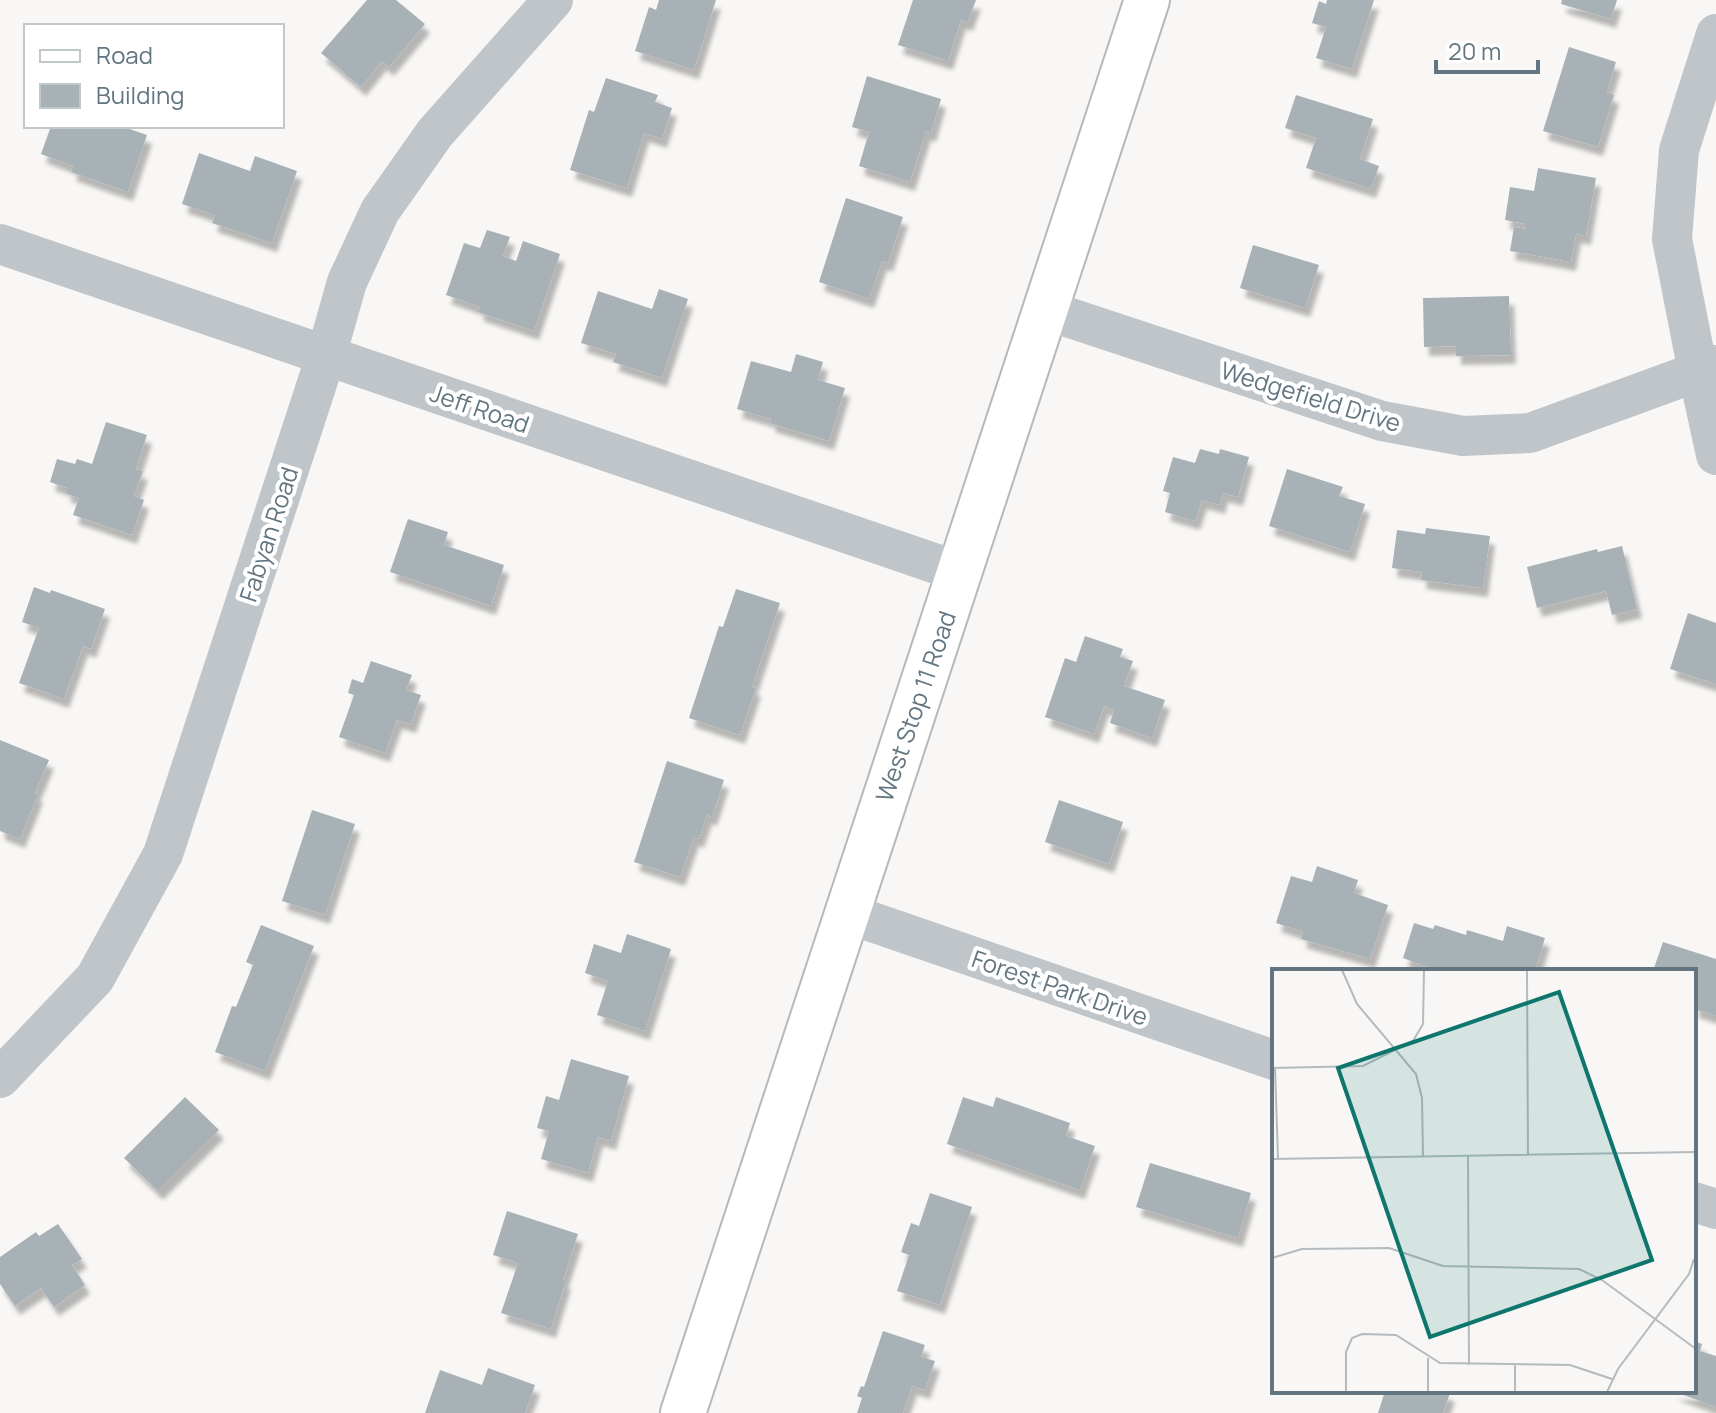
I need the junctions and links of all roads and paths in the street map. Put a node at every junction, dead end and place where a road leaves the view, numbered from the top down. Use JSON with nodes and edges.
{"nodes":[{"id":1,"x":553,"y":0,"type":"edge"},
{"id":2,"x":1147,"y":0,"type":"edge"},
{"id":3,"x":1716,"y":34,"type":"edge"},
{"id":4,"x":0,"y":244,"type":"edge"},
{"id":5,"x":1046,"y":310,"type":"junction"},
{"id":6,"x":326,"y":356,"type":"junction"},
{"id":7,"x":1707,"y":369,"type":"edge"},
{"id":8,"x":1716,"y":455,"type":"edge"},
{"id":9,"x":960,"y":572,"type":"junction"},
{"id":10,"x":846,"y":913,"type":"junction"},
{"id":11,"x":1272,"y":1059,"type":"edge"},
{"id":12,"x":0,"y":1078,"type":"edge"},
{"id":13,"x":1696,"y":1203,"type":"edge"},
{"id":14,"x":1716,"y":1209,"type":"edge"},
{"id":15,"x":683,"y":1413,"type":"edge"}],
"edges":[{"from":1,"to":6,"type":"street","name":"Fabyan Road"},
{"from":2,"to":5,"type":"main road","name":"West Stop 11 Road"},
{"from":3,"to":7,"type":"street"},
{"from":4,"to":6,"type":"street","name":"Jeff Road"},
{"from":5,"to":7,"type":"street","name":"Wedgefield Drive"},
{"from":5,"to":9,"type":"main road","name":"West Stop 11 Road"},
{"from":6,"to":9,"type":"street","name":"Jeff Road"},
{"from":6,"to":12,"type":"street","name":"Fabyan Road"},
{"from":7,"to":8,"type":"street"},
{"from":9,"to":10,"type":"main road","name":"West Stop 11 Road"},
{"from":10,"to":11,"type":"street","name":"Forest Park Drive"},
{"from":10,"to":15,"type":"main road","name":"West Stop 11 Road"},
{"from":13,"to":14,"type":"street"}]}
